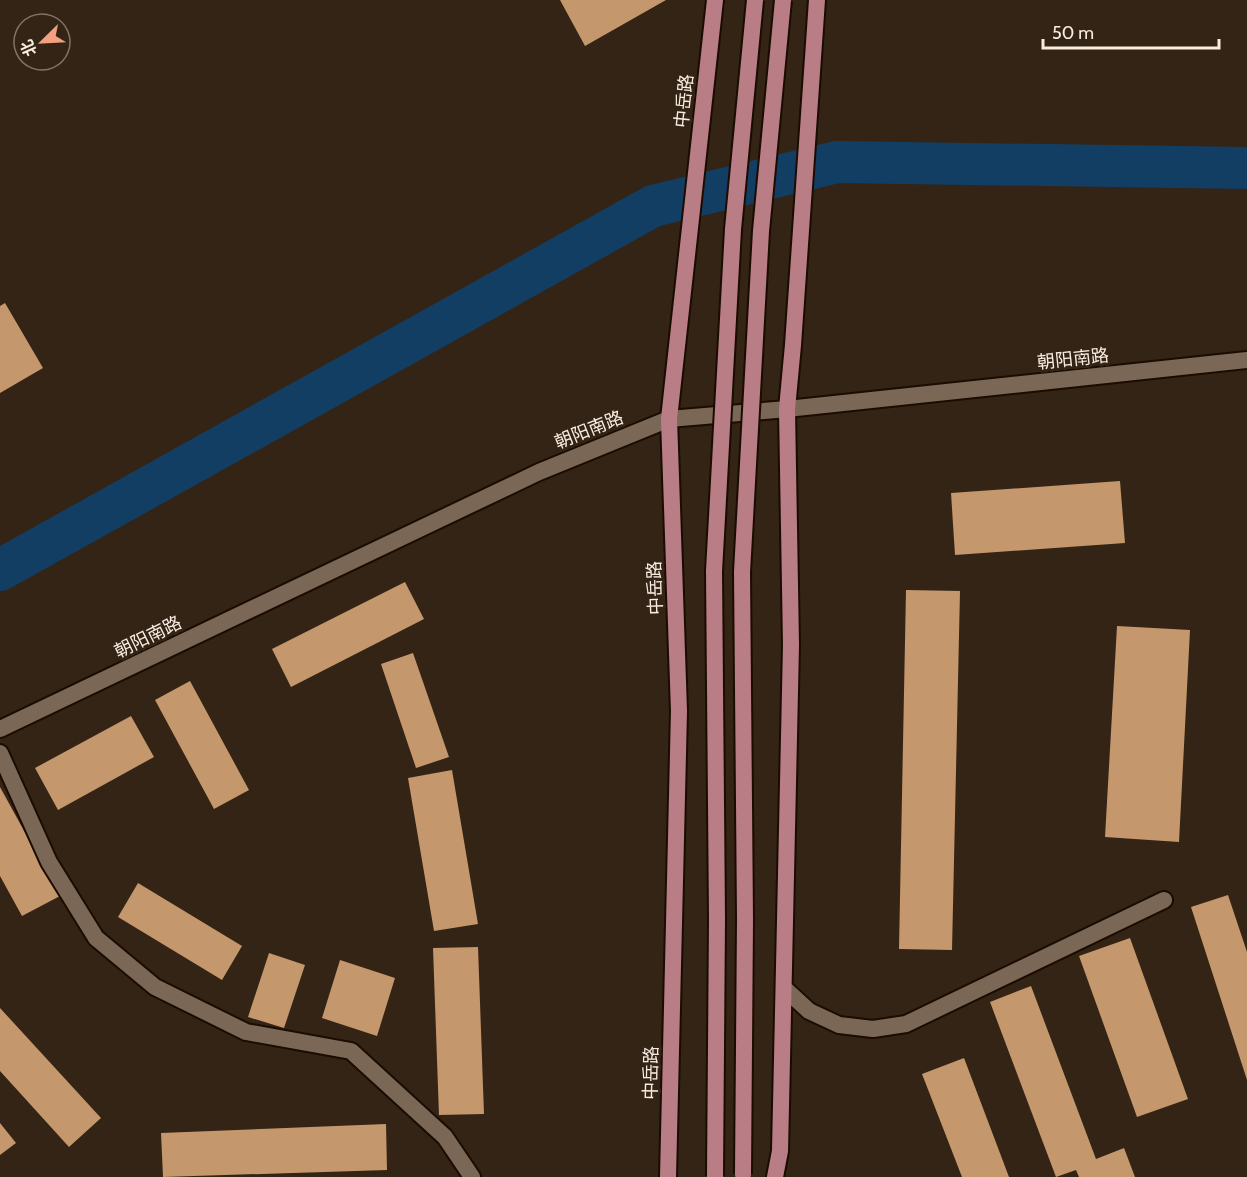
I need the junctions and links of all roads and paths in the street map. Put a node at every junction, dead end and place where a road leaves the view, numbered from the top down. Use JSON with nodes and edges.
{"nodes":[{"id":1,"x":715,"y":0,"type":"edge"},
{"id":2,"x":755,"y":0,"type":"edge"},
{"id":3,"x":783,"y":0,"type":"edge"},
{"id":4,"x":817,"y":0,"type":"edge"},
{"id":5,"x":1247,"y":360,"type":"edge"},
{"id":6,"x":787,"y":409,"type":"junction"},
{"id":7,"x":669,"y":419,"type":"junction"},
{"id":8,"x":0,"y":729,"type":"edge"},
{"id":9,"x":0,"y":753,"type":"edge"},
{"id":10,"x":1164,"y":900,"type":"dead end"},
{"id":11,"x":784,"y":988,"type":"junction"},
{"id":12,"x":743,"y":1176,"type":"edge"},
{"id":13,"x":472,"y":1177,"type":"edge"},
{"id":14,"x":668,"y":1177,"type":"edge"},
{"id":15,"x":715,"y":1177,"type":"edge"},
{"id":16,"x":775,"y":1177,"type":"edge"}],
"edges":[{"from":1,"to":7,"type":"main road","name":"中岳路"},
{"from":2,"to":15,"type":"main road","bridge":true},
{"from":3,"to":12,"type":"main road","bridge":true},
{"from":4,"to":6,"type":"main road"},
{"from":5,"to":6,"type":"street","name":"朝阳南路"},
{"from":6,"to":7,"type":"street","name":"朝阳南路"},
{"from":6,"to":11,"type":"main road"},
{"from":7,"to":8,"type":"street","name":"朝阳南路"},
{"from":7,"to":14,"type":"main road","name":"中岳路"},
{"from":9,"to":13,"type":"street"},
{"from":10,"to":11,"type":"street"},
{"from":11,"to":16,"type":"main road"}]}
